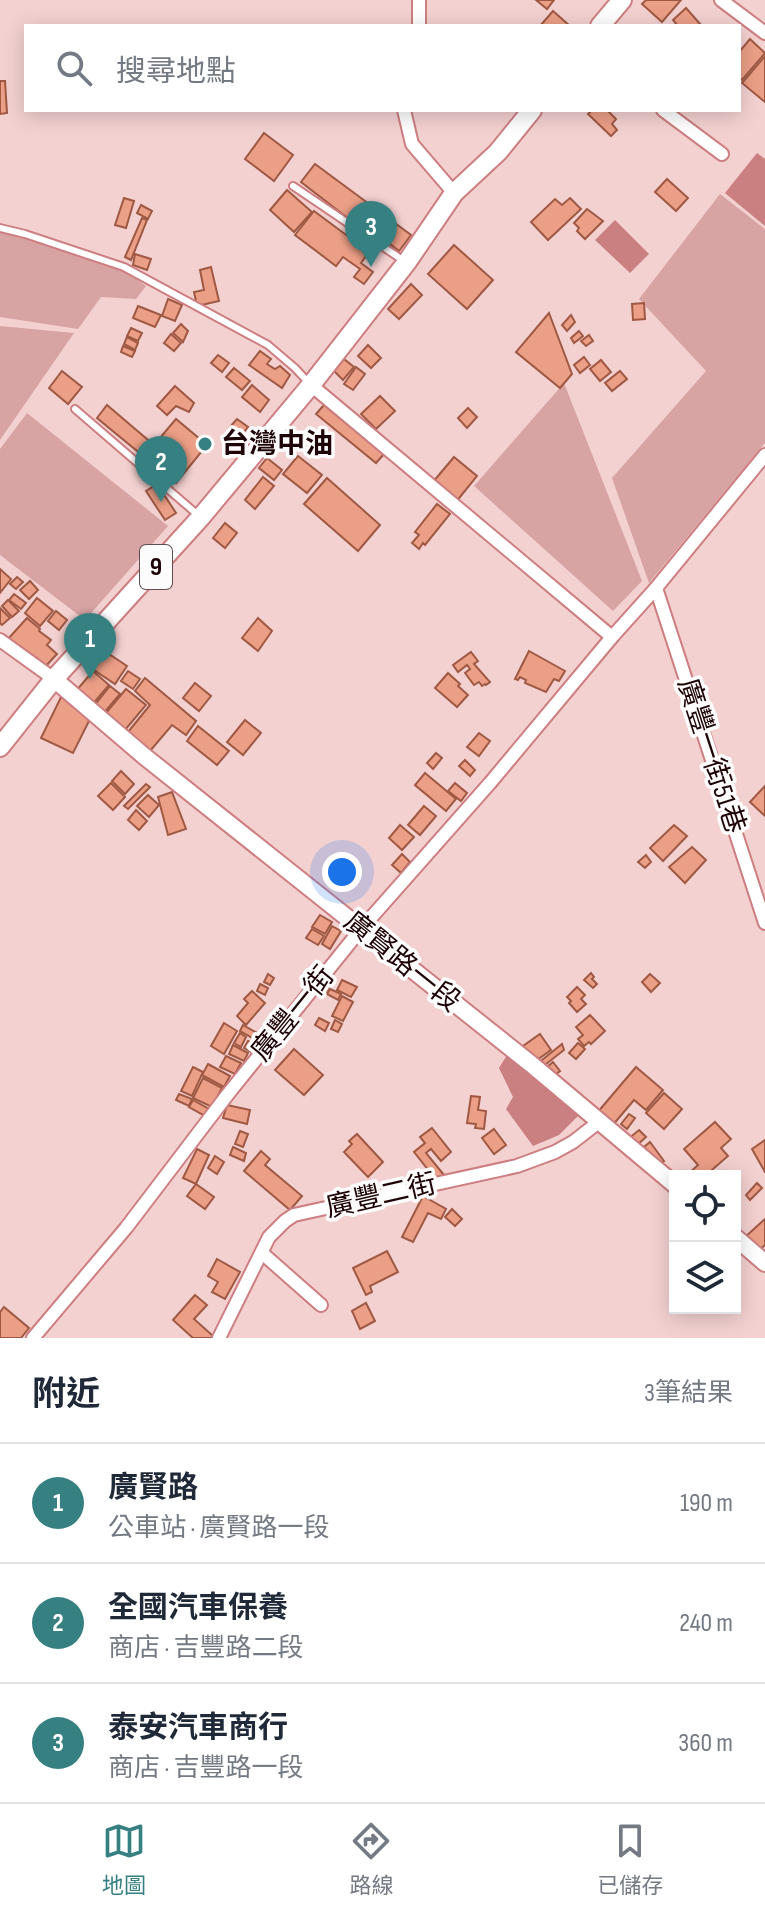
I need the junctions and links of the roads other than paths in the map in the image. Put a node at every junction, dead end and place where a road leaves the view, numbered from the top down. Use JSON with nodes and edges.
{"nodes":[{"id":1,"x":419,"y":0,"type":"edge"},
{"id":2,"x":622,"y":0,"type":"edge"},
{"id":3,"x":721,"y":0,"type":"edge"},
{"id":4,"x":419,"y":24,"type":"edge"},
{"id":5,"x":602,"y":24,"type":"edge"},
{"id":6,"x":765,"y":33,"type":"edge"},
{"id":7,"x":404,"y":112,"type":"edge"},
{"id":8,"x":530,"y":112,"type":"edge"},
{"id":9,"x":666,"y":112,"type":"edge"},
{"id":10,"x":722,"y":154,"type":"dead end"},
{"id":11,"x":293,"y":186,"type":"dead end"},
{"id":12,"x":454,"y":193,"type":"junction"},
{"id":13,"x":0,"y":228,"type":"edge"},
{"id":14,"x":407,"y":262,"type":"junction"},
{"id":15,"x":311,"y":385,"type":"junction"},
{"id":16,"x":75,"y":409,"type":"dead end"},
{"id":17,"x":765,"y":455,"type":"edge"},
{"id":18,"x":201,"y":517,"type":"junction"},
{"id":19,"x":656,"y":588,"type":"junction"},
{"id":20,"x":612,"y":637,"type":"junction"},
{"id":21,"x":0,"y":640,"type":"edge"},
{"id":22,"x":54,"y":679,"type":"junction"},
{"id":23,"x":0,"y":747,"type":"edge"},
{"id":24,"x":762,"y":898,"type":"edge"},
{"id":25,"x":765,"y":923,"type":"edge"},
{"id":26,"x":361,"y":929,"type":"junction"},
{"id":27,"x":600,"y":1121,"type":"junction"},
{"id":28,"x":669,"y":1180,"type":"edge"},
{"id":29,"x":741,"y":1242,"type":"edge"},
{"id":30,"x":262,"y":1253,"type":"junction"},
{"id":31,"x":765,"y":1263,"type":"edge"},
{"id":32,"x":321,"y":1305,"type":"dead end"},
{"id":33,"x":33,"y":1338,"type":"edge"},
{"id":34,"x":219,"y":1338,"type":"edge"}],
"edges":[{"from":1,"to":4,"type":"street"},
{"from":2,"to":5,"type":"main road"},
{"from":3,"to":6,"type":"street"},
{"from":7,"to":12,"type":"street"},
{"from":8,"to":12,"type":"main road","number":"9"},
{"from":9,"to":10,"type":"street"},
{"from":11,"to":14,"type":"lane"},
{"from":12,"to":14,"type":"main road","number":"9"},
{"from":13,"to":15,"type":"lane"},
{"from":14,"to":15,"type":"main road","number":"9"},
{"from":15,"to":18,"type":"main road","number":"9"},
{"from":15,"to":20,"type":"street"},
{"from":16,"to":18,"type":"lane"},
{"from":17,"to":19,"type":"street","name":"廣豐一街"},
{"from":18,"to":22,"type":"main road","number":"9"},
{"from":19,"to":20,"type":"street","name":"廣豐一街"},
{"from":19,"to":24,"type":"street","name":"廣豐一街51巷"},
{"from":20,"to":26,"type":"street","name":"廣豐一街"},
{"from":21,"to":22,"type":"street"},
{"from":22,"to":23,"type":"main road","number":"9"},
{"from":22,"to":26,"type":"street","name":"廣賢路一段"},
{"from":24,"to":25,"type":"street","name":"廣豐一街51巷"},
{"from":26,"to":27,"type":"street","name":"廣賢路一段"},
{"from":26,"to":33,"type":"street","name":"廣豐一街"},
{"from":27,"to":28,"type":"street","name":"廣賢路一段"},
{"from":27,"to":30,"type":"street","name":"廣豐二街"},
{"from":29,"to":31,"type":"street"},
{"from":30,"to":32,"type":"street"},
{"from":30,"to":34,"type":"street","name":"廣豐二街"}]}
